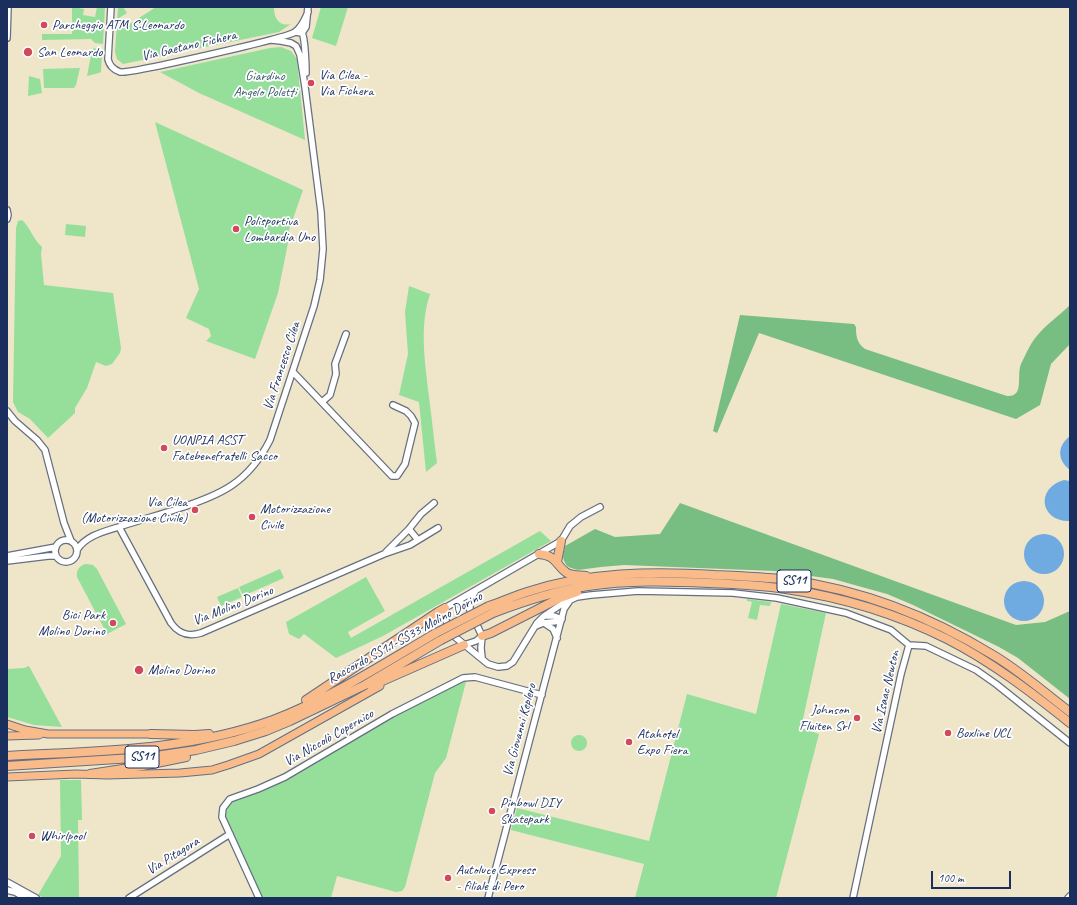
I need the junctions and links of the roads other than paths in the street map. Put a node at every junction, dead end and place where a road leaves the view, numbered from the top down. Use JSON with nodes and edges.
{"nodes":[{"id":1,"x":8,"y":7,"type":"edge"},
{"id":2,"x":111,"y":7,"type":"edge"},
{"id":3,"x":308,"y":9,"type":"edge"},
{"id":4,"x":294,"y":33,"type":"junction"},
{"id":5,"x":302,"y":33,"type":"junction"},
{"id":6,"x":7,"y":38,"type":"edge"},
{"id":7,"x":271,"y":40,"type":"junction"},
{"id":8,"x":303,"y":43,"type":"junction"},
{"id":9,"x":293,"y":45,"type":"junction"},
{"id":10,"x":305,"y":87,"type":"junction"},
{"id":11,"x":7,"y":210,"type":"edge"},
{"id":12,"x":7,"y":218,"type":"edge"},
{"id":13,"x":346,"y":334,"type":"dead end"},
{"id":14,"x":293,"y":372,"type":"junction"},
{"id":15,"x":322,"y":402,"type":"junction"},
{"id":16,"x":393,"y":405,"type":"dead end"},
{"id":17,"x":7,"y":411,"type":"edge"},
{"id":18,"x":434,"y":503,"type":"dead end"},
{"id":19,"x":600,"y":507,"type":"dead end"},
{"id":20,"x":64,"y":523,"type":"junction"},
{"id":21,"x":119,"y":527,"type":"junction"},
{"id":22,"x":438,"y":528,"type":"dead end"},
{"id":23,"x":409,"y":529,"type":"junction"},
{"id":24,"x":88,"y":539,"type":"junction"},
{"id":25,"x":418,"y":540,"type":"junction"},
{"id":26,"x":71,"y":541,"type":"junction"},
{"id":27,"x":560,"y":541,"type":"junction"},
{"id":28,"x":60,"y":542,"type":"junction"},
{"id":29,"x":56,"y":547,"type":"junction"},
{"id":30,"x":77,"y":550,"type":"junction"},
{"id":31,"x":384,"y":554,"type":"junction"},
{"id":32,"x":539,"y":554,"type":"junction"},
{"id":33,"x":7,"y":556,"type":"edge"},
{"id":34,"x":56,"y":556,"type":"junction"},
{"id":35,"x":7,"y":561,"type":"edge"},
{"id":36,"x":557,"y":562,"type":"junction"},
{"id":37,"x":599,"y":577,"type":"junction"},
{"id":38,"x":619,"y":582,"type":"junction"},
{"id":39,"x":476,"y":591,"type":"junction"},
{"id":40,"x":572,"y":599,"type":"junction"},
{"id":41,"x":455,"y":603,"type":"junction"},
{"id":42,"x":446,"y":608,"type":"junction"},
{"id":43,"x":470,"y":610,"type":"junction"},
{"id":44,"x":491,"y":610,"type":"junction"},
{"id":45,"x":544,"y":616,"type":"junction"},
{"id":46,"x":562,"y":620,"type":"junction"},
{"id":47,"x":543,"y":623,"type":"junction"},
{"id":48,"x":534,"y":628,"type":"junction"},
{"id":49,"x":482,"y":636,"type":"junction"},
{"id":50,"x":438,"y":637,"type":"junction"},
{"id":51,"x":557,"y":639,"type":"junction"},
{"id":52,"x":464,"y":645,"type":"junction"},
{"id":53,"x":909,"y":645,"type":"junction"},
{"id":54,"x":482,"y":658,"type":"junction"},
{"id":55,"x":403,"y":672,"type":"junction"},
{"id":56,"x":542,"y":695,"type":"junction"},
{"id":57,"x":1070,"y":712,"type":"edge"},
{"id":58,"x":290,"y":721,"type":"junction"},
{"id":59,"x":263,"y":723,"type":"junction"},
{"id":60,"x":1070,"y":723,"type":"edge"},
{"id":61,"x":7,"y":724,"type":"edge"},
{"id":62,"x":249,"y":728,"type":"junction"},
{"id":63,"x":274,"y":728,"type":"junction"},
{"id":64,"x":43,"y":733,"type":"junction"},
{"id":65,"x":151,"y":734,"type":"joint"},
{"id":66,"x":7,"y":736,"type":"edge"},
{"id":67,"x":1070,"y":743,"type":"edge"},
{"id":68,"x":7,"y":756,"type":"edge"},
{"id":69,"x":7,"y":766,"type":"edge"},
{"id":70,"x":90,"y":774,"type":"junction"},
{"id":71,"x":23,"y":775,"type":"junction"},
{"id":72,"x":7,"y":777,"type":"edge"},
{"id":73,"x":7,"y":781,"type":"edge"},
{"id":74,"x":230,"y":834,"type":"junction"},
{"id":75,"x":7,"y":882,"type":"edge"},
{"id":76,"x":7,"y":890,"type":"edge"},
{"id":77,"x":25,"y":898,"type":"edge"},
{"id":78,"x":36,"y":898,"type":"edge"},
{"id":79,"x":129,"y":898,"type":"edge"},
{"id":80,"x":259,"y":898,"type":"edge"},
{"id":81,"x":488,"y":898,"type":"edge"},
{"id":82,"x":853,"y":898,"type":"edge"}],
"edges":[{"from":1,"to":6,"type":"street"},
{"from":2,"to":7,"type":"street","name":"Via Gaetano Fichera"},
{"from":3,"to":4,"type":"street","name":"Via Francesco Cilea"},
{"from":3,"to":5,"type":"street","name":"Via Francesco Cilea"},
{"from":4,"to":5,"type":"street"},
{"from":4,"to":7,"type":"street","name":"Via Gaetano Fichera"},
{"from":4,"to":9,"type":"street","name":"Via Francesco Cilea"},
{"from":5,"to":8,"type":"street","name":"Via Francesco Cilea"},
{"from":7,"to":9,"type":"street","name":"Via Gaetano Fichera"},
{"from":8,"to":9,"type":"street"},
{"from":8,"to":10,"type":"street","name":"Via Francesco Cilea"},
{"from":9,"to":10,"type":"street","name":"Via Francesco Cilea"},
{"from":10,"to":14,"type":"street","name":"Via Francesco Cilea"},
{"from":11,"to":12,"type":"street"},
{"from":13,"to":15,"type":"street"},
{"from":14,"to":15,"type":"street"},
{"from":14,"to":21,"type":"street","name":"Via Francesco Cilea"},
{"from":15,"to":16,"type":"street"},
{"from":17,"to":20,"type":"street"},
{"from":18,"to":23,"type":"street"},
{"from":19,"to":27,"type":"street"},
{"from":20,"to":26,"type":"street"},
{"from":20,"to":28,"type":"street"},
{"from":21,"to":24,"type":"street","name":"Via Francesco Cilea"},
{"from":21,"to":31,"type":"street","name":"Via Molino Dorino"},
{"from":22,"to":25,"type":"street"},
{"from":23,"to":25,"type":"street"},
{"from":23,"to":31,"type":"street"},
{"from":24,"to":26,"type":"street","name":"Via Francesco Cilea"},
{"from":24,"to":30,"type":"street","name":"Via Francesco Cilea"},
{"from":25,"to":31,"type":"street"},
{"from":26,"to":28,"type":"street"},
{"from":26,"to":30,"type":"street"},
{"from":27,"to":32,"type":"street"},
{"from":27,"to":36,"type":"highway"},
{"from":28,"to":29,"type":"street"},
{"from":29,"to":33,"type":"street"},
{"from":29,"to":34,"type":"street"},
{"from":30,"to":34,"type":"street"},
{"from":32,"to":36,"type":"highway"},
{"from":32,"to":39,"type":"street"},
{"from":34,"to":35,"type":"street"},
{"from":36,"to":37,"type":"highway"},
{"from":37,"to":44,"type":"highway","name":"Raccordo SS11-SS33 Molino Dorino","number":"SS11"},
{"from":37,"to":57,"type":"highway","name":"Raccordo SS11-SS33 Molino Dorino","number":"SS11"},
{"from":38,"to":44,"type":"highway","name":"Raccordo SS11-SS33 Molino Dorino","number":"SS11"},
{"from":38,"to":49,"type":"highway"},
{"from":38,"to":60,"type":"highway","name":"Raccordo SS11-SS33 Molino Dorino","number":"SS11"},
{"from":39,"to":41,"type":"street"},
{"from":39,"to":43,"type":"street"},
{"from":40,"to":45,"type":"street","name":"Via Isaac Newton"},
{"from":40,"to":46,"type":"street","name":"Via Giovanni Keplero"},
{"from":40,"to":53,"type":"street","name":"Via Isaac Newton"},
{"from":41,"to":42,"type":"street"},
{"from":41,"to":43,"type":"street"},
{"from":42,"to":52,"type":"street","name":"Via Isaac Newton"},
{"from":42,"to":59,"type":"highway"},
{"from":43,"to":49,"type":"street"},
{"from":44,"to":50,"type":"highway","name":"Raccordo SS11-SS33 Molino Dorino","number":"SS11","bridge":true},
{"from":45,"to":46,"type":"street"},
{"from":45,"to":48,"type":"street","name":"Via Isaac Newton"},
{"from":46,"to":47,"type":"street"},
{"from":46,"to":51,"type":"street","name":"Via Giovanni Keplero"},
{"from":47,"to":48,"type":"street"},
{"from":47,"to":51,"type":"street"},
{"from":48,"to":54,"type":"street","name":"Via Isaac Newton"},
{"from":49,"to":52,"type":"street"},
{"from":49,"to":54,"type":"street"},
{"from":50,"to":58,"type":"highway","name":"Raccordo SS11-SS33 Molino Dorino","number":"SS11"},
{"from":50,"to":59,"type":"highway","name":"Raccordo SS11-SS33 Molino Dorino","number":"SS11"},
{"from":51,"to":56,"type":"street","name":"Via Giovanni Keplero"},
{"from":52,"to":54,"type":"street","name":"Via Isaac Newton"},
{"from":52,"to":55,"type":"highway"},
{"from":53,"to":67,"type":"street"},
{"from":53,"to":82,"type":"street","name":"Via Isaac Newton"},
{"from":55,"to":58,"type":"highway"},
{"from":55,"to":70,"type":"main road"},
{"from":56,"to":74,"type":"street","name":"Via Niccolò Copernico"},
{"from":56,"to":81,"type":"street","name":"Via Giovanni Keplero"},
{"from":58,"to":63,"type":"highway","name":"Raccordo SS11-SS33 Molino Dorino","number":"SS11"},
{"from":59,"to":62,"type":"highway","name":"Raccordo SS11-SS33 Molino Dorino","number":"SS11"},
{"from":61,"to":64,"type":"main road"},
{"from":62,"to":65,"type":"highway"},
{"from":62,"to":68,"type":"highway","number":"SS11"},
{"from":63,"to":69,"type":"highway","number":"SS11"},
{"from":63,"to":70,"type":"highway"},
{"from":64,"to":65,"type":"main road"},
{"from":64,"to":66,"type":"main road"},
{"from":70,"to":71,"type":"main road"},
{"from":71,"to":72,"type":"main road"},
{"from":71,"to":73,"type":"main road"},
{"from":74,"to":79,"type":"street","name":"Via Pitagora"},
{"from":74,"to":80,"type":"street","name":"Via Niccolò Copernico"},
{"from":75,"to":78,"type":"street"},
{"from":76,"to":77,"type":"street"}]}
